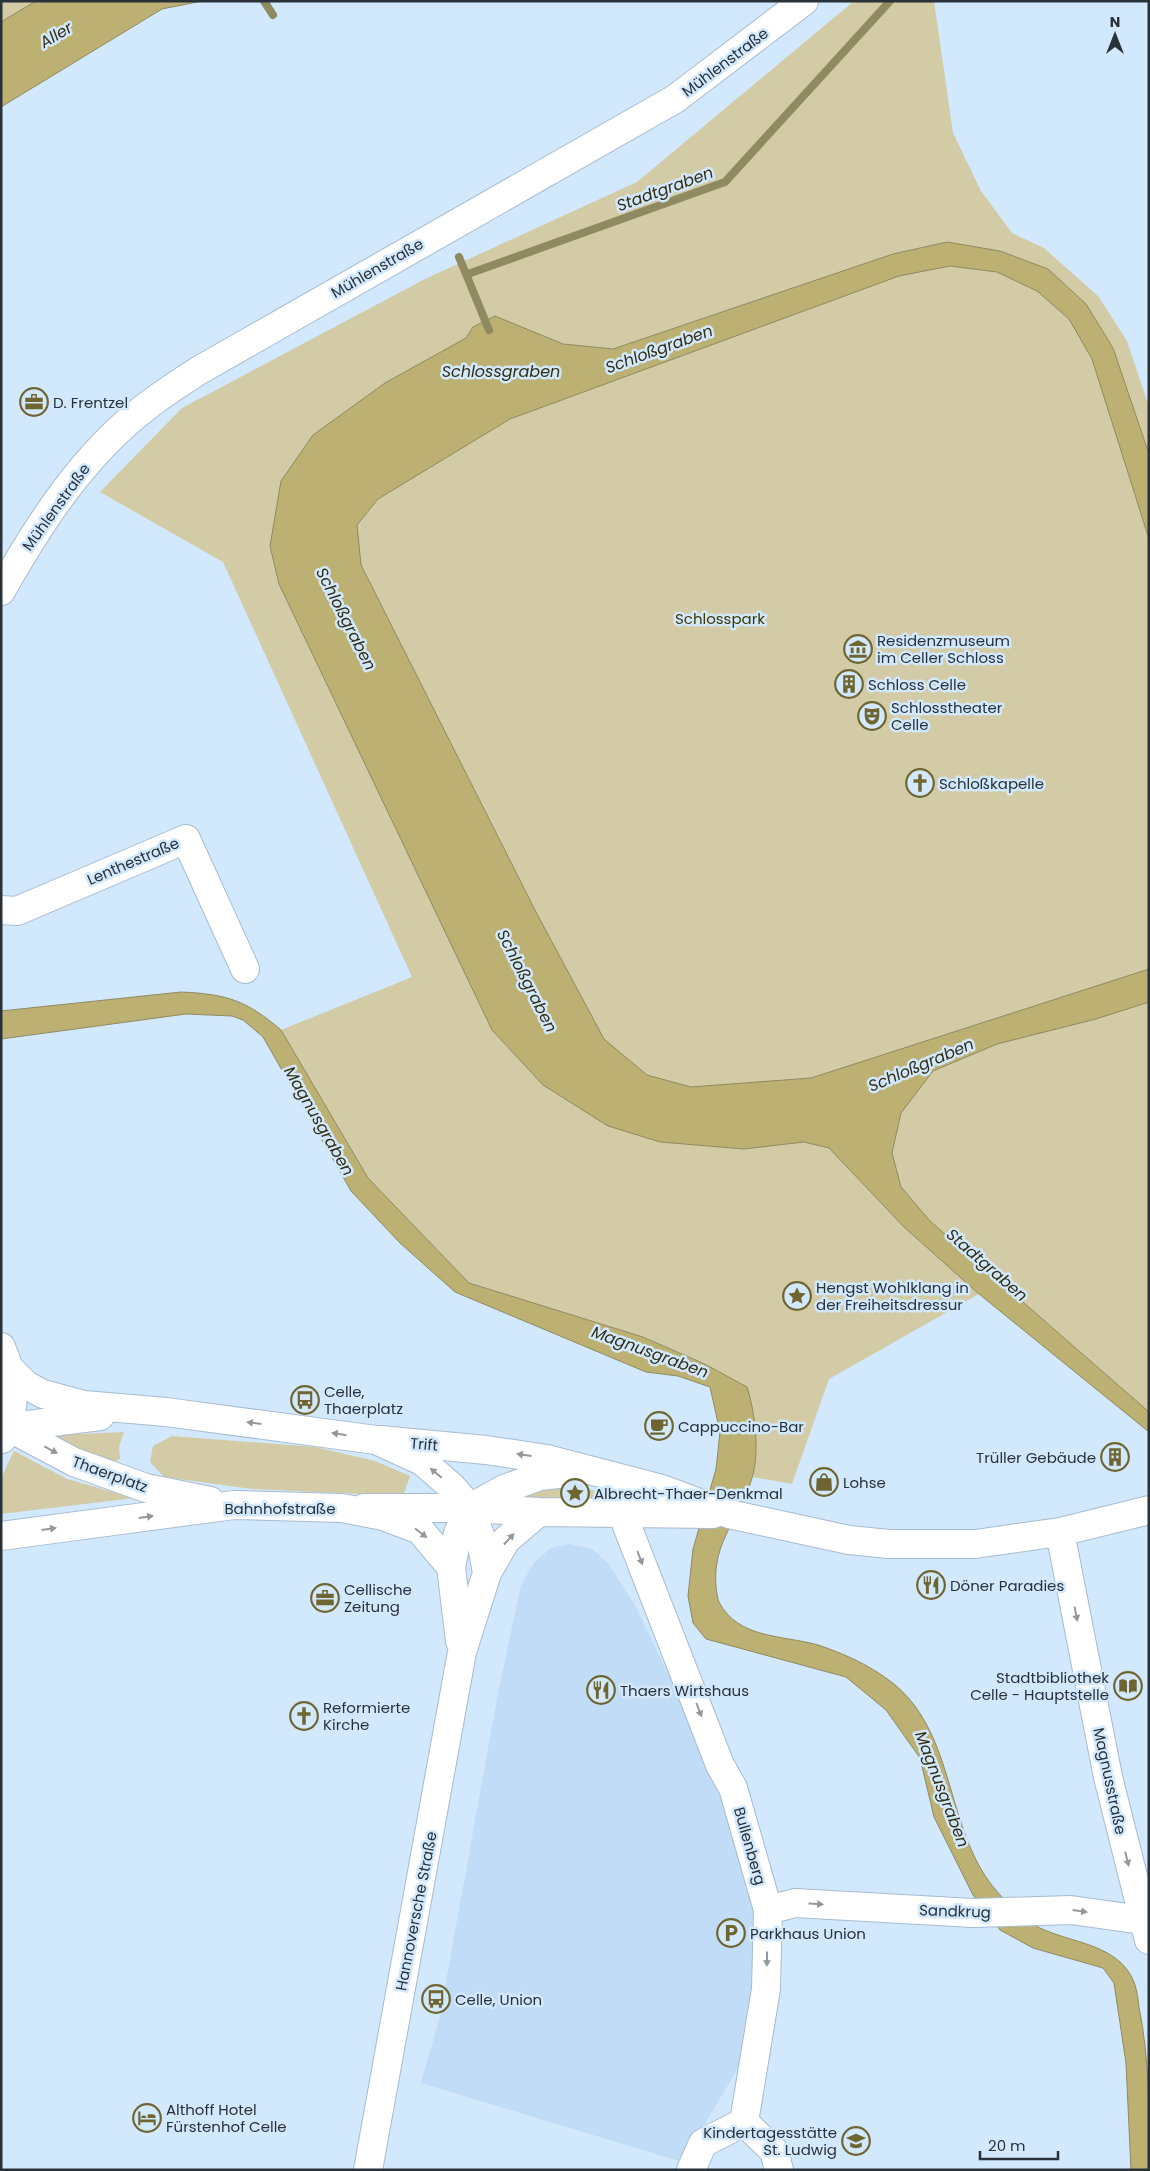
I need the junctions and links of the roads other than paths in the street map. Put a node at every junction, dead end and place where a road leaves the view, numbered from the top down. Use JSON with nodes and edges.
{"nodes":[{"id":1,"x":804,"y":1,"type":"edge"},
{"id":2,"x":1,"y":591,"type":"edge"},
{"id":3,"x":1,"y":910,"type":"edge"},
{"id":4,"x":245,"y":969,"type":"dead end"},
{"id":5,"x":6,"y":1359,"type":"edge"},
{"id":6,"x":149,"y":1411,"type":"junction"},
{"id":7,"x":3,"y":1428,"type":"edge"},
{"id":8,"x":376,"y":1440,"type":"junction"},
{"id":9,"x":589,"y":1470,"type":"junction"},
{"id":10,"x":234,"y":1505,"type":"junction"},
{"id":11,"x":691,"y":1507,"type":"junction"},
{"id":12,"x":342,"y":1508,"type":"junction"},
{"id":13,"x":470,"y":1508,"type":"junction"},
{"id":14,"x":1149,"y":1510,"type":"edge"},
{"id":15,"x":539,"y":1512,"type":"junction"},
{"id":16,"x":622,"y":1513,"type":"junction"},
{"id":17,"x":1060,"y":1532,"type":"junction"},
{"id":18,"x":1,"y":1536,"type":"edge"},
{"id":19,"x":451,"y":1567,"type":"junction"},
{"id":20,"x":487,"y":1573,"type":"junction"},
{"id":21,"x":462,"y":1652,"type":"junction"},
{"id":22,"x":768,"y":1910,"type":"junction"},
{"id":23,"x":1146,"y":1930,"type":"edge"},
{"id":24,"x":744,"y":2122,"type":"junction"},
{"id":25,"x":368,"y":2170,"type":"edge"},
{"id":26,"x":691,"y":2170,"type":"edge"},
{"id":27,"x":778,"y":2170,"type":"edge"}],
"edges":[{"from":1,"to":2,"type":"street","name":"Mühlenstraße"},
{"from":3,"to":4,"type":"street","name":"Lenthestraße"},
{"from":5,"to":6,"type":"street","name":"Trift"},
{"from":5,"to":7,"type":"street"},
{"from":6,"to":7,"type":"street","name":"Trift"},
{"from":8,"to":6,"type":"street","name":"Trift","one_way":true},
{"from":7,"to":10,"type":"street","name":"Thaerplatz","one_way":true},
{"from":9,"to":8,"type":"street","name":"Trift","one_way":true},
{"from":13,"to":8,"type":"street","one_way":true},
{"from":9,"to":11,"type":"street","name":"Trift"},
{"from":9,"to":13,"type":"street"},
{"from":10,"to":12,"type":"street","name":"Bahnhofstraße"},
{"from":18,"to":10,"type":"street","name":"Bahnhofstraße","one_way":true},
{"from":11,"to":16,"type":"street"},
{"from":11,"to":17,"type":"street"},
{"from":12,"to":13,"type":"street"},
{"from":12,"to":19,"type":"street","name":"Bahnhofstraße","one_way":true},
{"from":13,"to":15,"type":"street"},
{"from":13,"to":19,"type":"street"},
{"from":13,"to":20,"type":"street"},
{"from":14,"to":17,"type":"street"},
{"from":15,"to":16,"type":"street"},
{"from":20,"to":15,"type":"street","one_way":true},
{"from":16,"to":22,"type":"street","name":"Bullenberg","one_way":true},
{"from":17,"to":23,"type":"street","name":"Magnusstraße","one_way":true},
{"from":19,"to":21,"type":"street","name":"Hannoversche Straße"},
{"from":20,"to":21,"type":"street","name":"Hannoversche Straße"},
{"from":21,"to":25,"type":"street","name":"Hannoversche Straße"},
{"from":22,"to":23,"type":"street","name":"Sandkrug","one_way":true},
{"from":22,"to":24,"type":"street","name":"Bullenberg","one_way":true},
{"from":24,"to":26,"type":"street"},
{"from":24,"to":27,"type":"street"}]}
